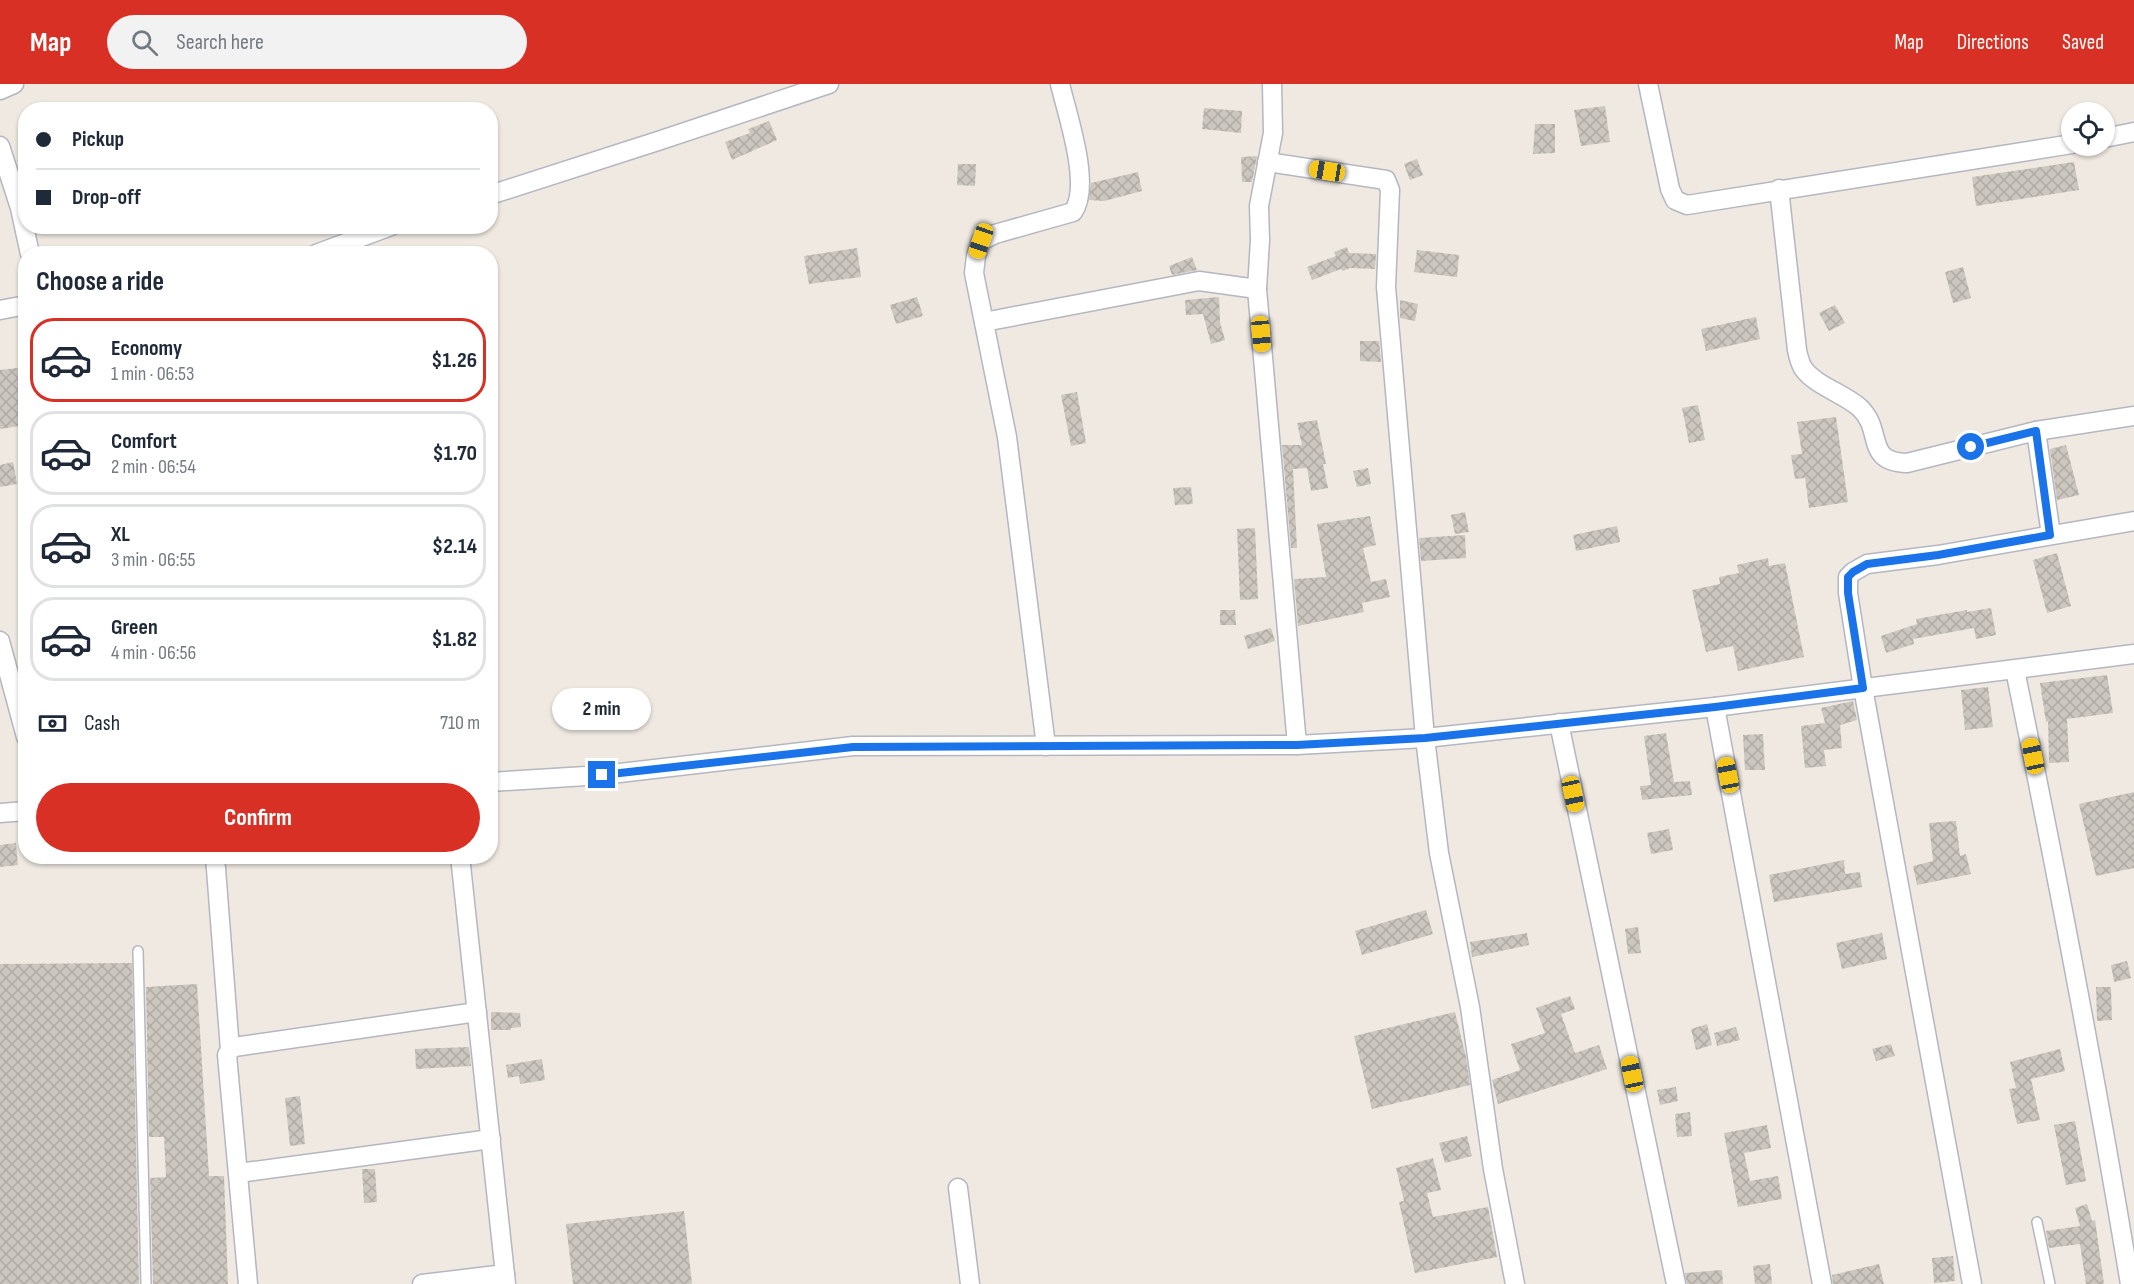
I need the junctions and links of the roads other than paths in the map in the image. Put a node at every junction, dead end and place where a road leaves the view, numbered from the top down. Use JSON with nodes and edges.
{"nodes":[{"id":1,"x":14,"y":84,"type":"edge"},
{"id":2,"x":829,"y":84,"type":"edge"},
{"id":3,"x":1060,"y":84,"type":"edge"},
{"id":4,"x":1272,"y":84,"type":"edge"},
{"id":5,"x":1648,"y":84,"type":"edge"},
{"id":6,"x":0,"y":90,"type":"edge"},
{"id":7,"x":2134,"y":132,"type":"edge"},
{"id":8,"x":2115,"y":136,"type":"edge"},
{"id":9,"x":2061,"y":146,"type":"edge"},
{"id":10,"x":1,"y":155,"type":"edge"},
{"id":11,"x":1267,"y":162,"type":"junction"},
{"id":12,"x":1779,"y":189,"type":"junction"},
{"id":13,"x":498,"y":192,"type":"edge"},
{"id":14,"x":18,"y":202,"type":"edge"},
{"id":15,"x":370,"y":234,"type":"edge"},
{"id":16,"x":337,"y":246,"type":"edge"},
{"id":17,"x":1257,"y":288,"type":"junction"},
{"id":18,"x":18,"y":307,"type":"edge"},
{"id":19,"x":0,"y":310,"type":"edge"},
{"id":20,"x":984,"y":322,"type":"junction"},
{"id":21,"x":2134,"y":416,"type":"edge"},
{"id":22,"x":2036,"y":431,"type":"junction"},
{"id":23,"x":2134,"y":521,"type":"edge"},
{"id":24,"x":2050,"y":535,"type":"junction"},
{"id":25,"x":0,"y":641,"type":"edge"},
{"id":26,"x":2134,"y":654,"type":"edge"},
{"id":27,"x":2015,"y":670,"type":"junction"},
{"id":28,"x":1863,"y":688,"type":"junction"},
{"id":29,"x":18,"y":707,"type":"edge"},
{"id":30,"x":1715,"y":707,"type":"junction"},
{"id":31,"x":1559,"y":723,"type":"junction"},
{"id":32,"x":1425,"y":738,"type":"junction"},
{"id":33,"x":1297,"y":745,"type":"junction"},
{"id":34,"x":1046,"y":746,"type":"junction"},
{"id":35,"x":498,"y":782,"type":"edge"},
{"id":36,"x":18,"y":812,"type":"edge"},
{"id":37,"x":0,"y":813,"type":"edge"},
{"id":38,"x":216,"y":864,"type":"edge"},
{"id":39,"x":461,"y":864,"type":"edge"},
{"id":40,"x":138,"y":951,"type":"dead end"},
{"id":41,"x":477,"y":1012,"type":"junction"},
{"id":42,"x":230,"y":1050,"type":"junction"},
{"id":43,"x":491,"y":1139,"type":"junction"},
{"id":44,"x":238,"y":1173,"type":"junction"},
{"id":45,"x":958,"y":1188,"type":"dead end"},
{"id":46,"x":2037,"y":1222,"type":"dead end"},
{"id":47,"x":506,"y":1279,"type":"edge"},
{"id":48,"x":146,"y":1284,"type":"edge"},
{"id":49,"x":248,"y":1284,"type":"edge"},
{"id":50,"x":422,"y":1284,"type":"edge"},
{"id":51,"x":970,"y":1284,"type":"edge"},
{"id":52,"x":1515,"y":1284,"type":"edge"},
{"id":53,"x":1677,"y":1284,"type":"edge"},
{"id":54,"x":1822,"y":1284,"type":"edge"},
{"id":55,"x":1972,"y":1284,"type":"edge"},
{"id":56,"x":2050,"y":1284,"type":"edge"},
{"id":57,"x":2130,"y":1284,"type":"edge"}],
"edges":[{"from":1,"to":6,"type":"street"},
{"from":2,"to":13,"type":"street"},
{"from":3,"to":20,"type":"street"},
{"from":4,"to":11,"type":"street"},
{"from":5,"to":12,"type":"street"},
{"from":7,"to":8,"type":"street"},
{"from":9,"to":12,"type":"street"},
{"from":10,"to":14,"type":"street"},
{"from":11,"to":17,"type":"street"},
{"from":11,"to":32,"type":"street"},
{"from":12,"to":22,"type":"street"},
{"from":15,"to":16,"type":"street"},
{"from":17,"to":20,"type":"street"},
{"from":17,"to":33,"type":"street"},
{"from":18,"to":19,"type":"street"},
{"from":20,"to":34,"type":"street"},
{"from":21,"to":22,"type":"street"},
{"from":22,"to":24,"type":"street"},
{"from":23,"to":24,"type":"street"},
{"from":24,"to":28,"type":"street"},
{"from":25,"to":29,"type":"street"},
{"from":26,"to":27,"type":"street"},
{"from":27,"to":28,"type":"street"},
{"from":27,"to":57,"type":"street"},
{"from":28,"to":30,"type":"street"},
{"from":28,"to":55,"type":"street"},
{"from":30,"to":31,"type":"street"},
{"from":30,"to":54,"type":"street"},
{"from":31,"to":32,"type":"street"},
{"from":31,"to":53,"type":"street"},
{"from":32,"to":33,"type":"street"},
{"from":32,"to":52,"type":"street"},
{"from":33,"to":34,"type":"street"},
{"from":34,"to":35,"type":"street"},
{"from":36,"to":37,"type":"street"},
{"from":38,"to":42,"type":"street"},
{"from":39,"to":41,"type":"street"},
{"from":40,"to":48,"type":"lane"},
{"from":41,"to":42,"type":"street"},
{"from":41,"to":43,"type":"street"},
{"from":42,"to":44,"type":"street"},
{"from":43,"to":44,"type":"street"},
{"from":43,"to":47,"type":"street"},
{"from":44,"to":49,"type":"street"},
{"from":45,"to":51,"type":"street"},
{"from":46,"to":56,"type":"lane"},
{"from":47,"to":50,"type":"street"}]}
